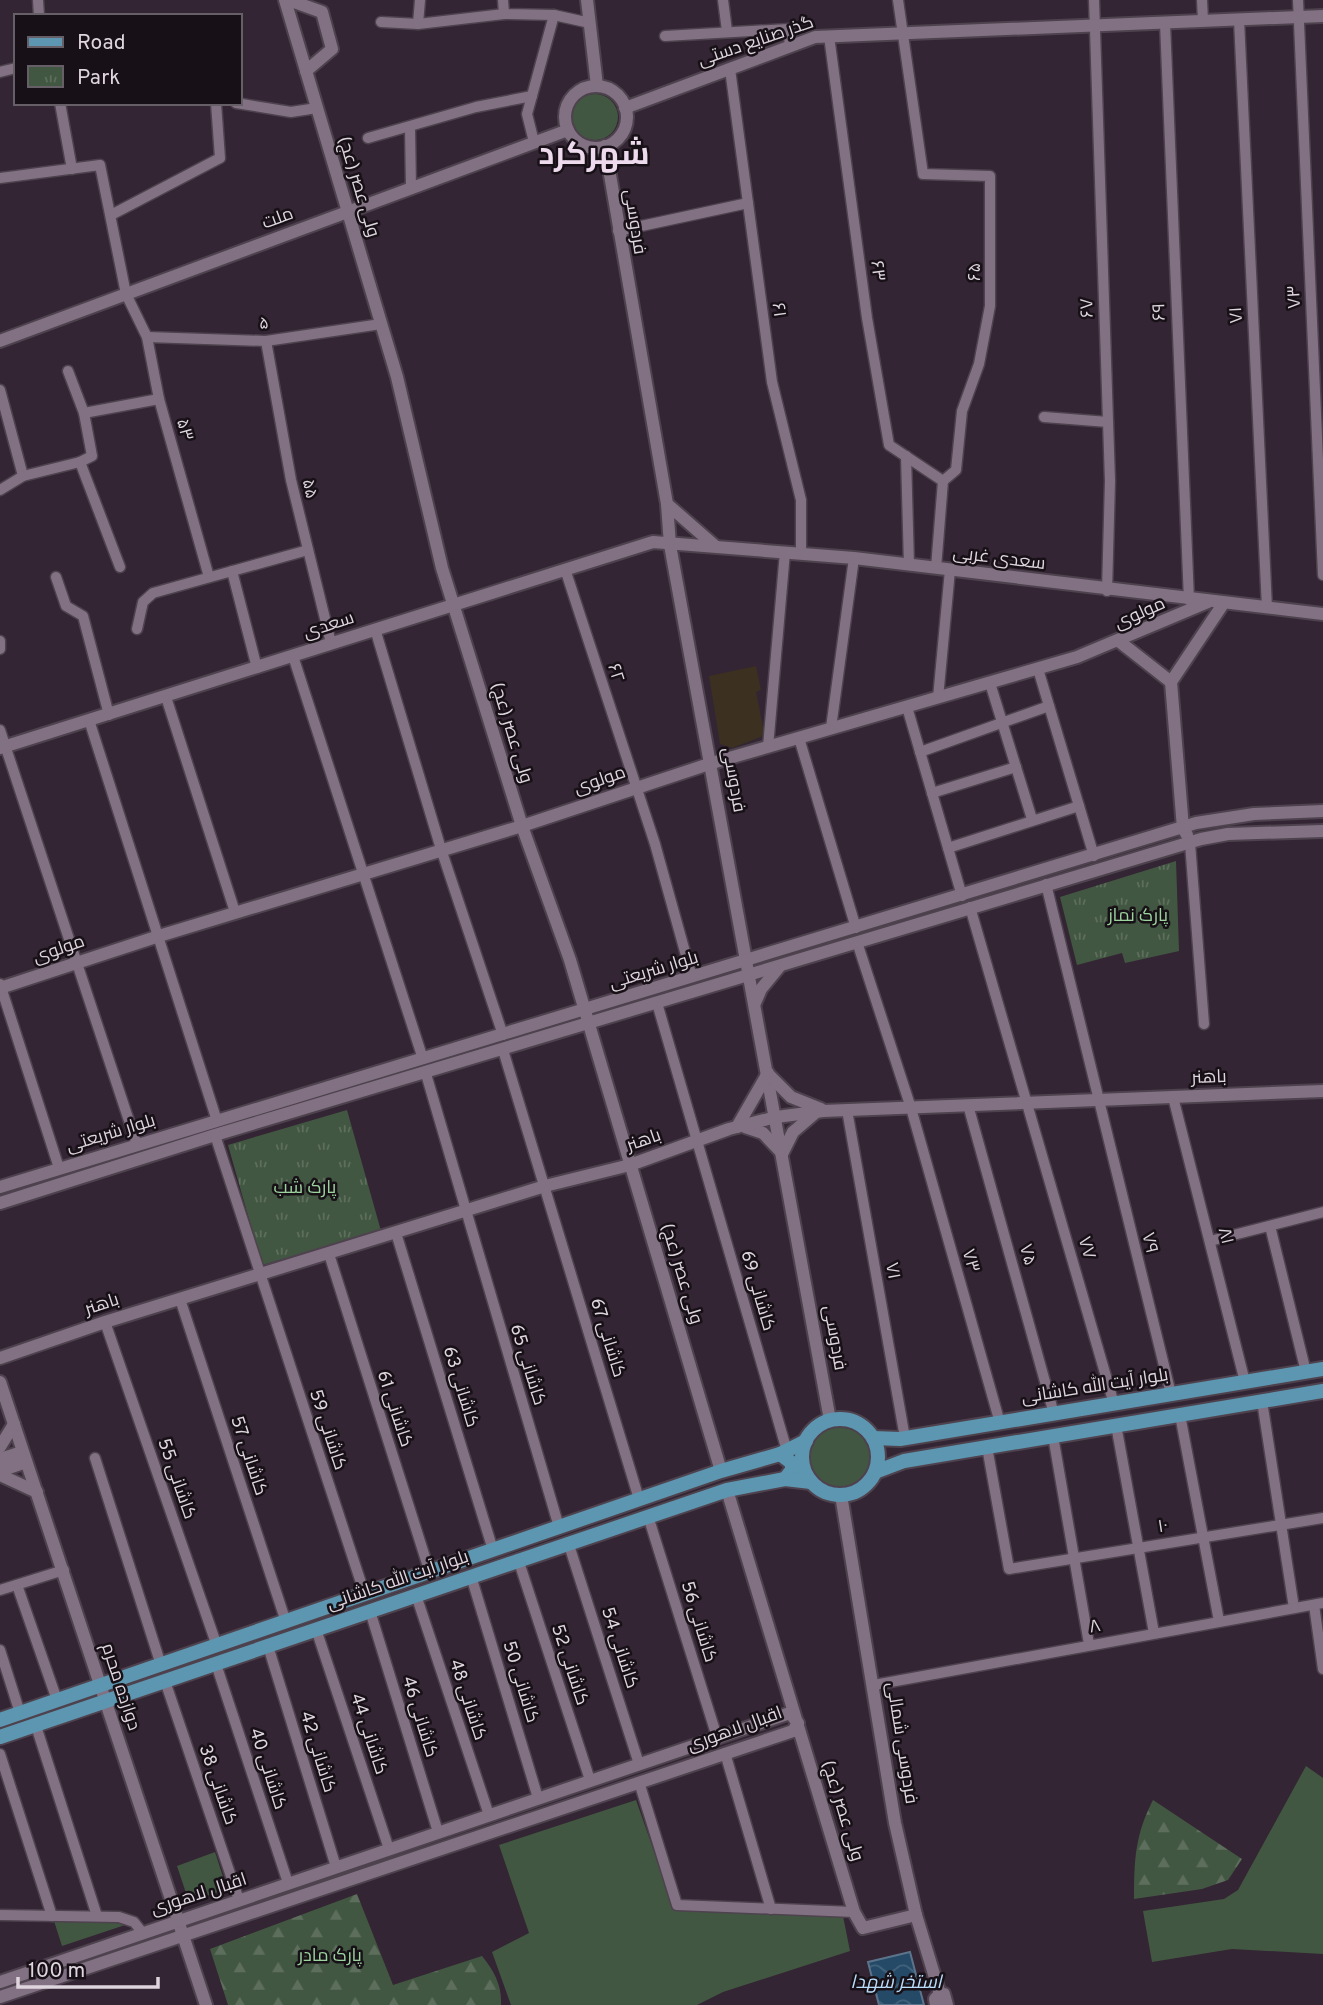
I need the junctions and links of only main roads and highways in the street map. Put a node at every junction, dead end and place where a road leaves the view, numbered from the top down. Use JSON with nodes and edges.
{"nodes":[{"id":1,"x":287,"y":0,"type":"edge"},
{"id":2,"x":587,"y":0,"type":"edge"},
{"id":3,"x":1323,"y":16,"type":"edge"},
{"id":4,"x":306,"y":71,"type":"junction"},
{"id":5,"x":597,"y":86,"type":"junction"},
{"id":6,"x":625,"y":108,"type":"junction"},
{"id":7,"x":568,"y":130,"type":"junction"},
{"id":8,"x":605,"y":146,"type":"junction"},
{"id":9,"x":347,"y":212,"type":"junction"},
{"id":10,"x":0,"y":341,"type":"edge"},
{"id":11,"x":667,"y":504,"type":"junction"},
{"id":12,"x":670,"y":545,"type":"junction"},
{"id":13,"x":715,"y":546,"type":"junction"},
{"id":14,"x":1209,"y":602,"type":"junction"},
{"id":15,"x":454,"y":604,"type":"junction"},
{"id":16,"x":1223,"y":604,"type":"junction"},
{"id":17,"x":1323,"y":614,"type":"edge"},
{"id":18,"x":1121,"y":642,"type":"junction"},
{"id":19,"x":1171,"y":682,"type":"junction"},
{"id":20,"x":3,"y":747,"type":"edge"},
{"id":21,"x":712,"y":763,"type":"junction"},
{"id":22,"x":1323,"y":811,"type":"edge"},
{"id":23,"x":522,"y":826,"type":"junction"},
{"id":24,"x":1183,"y":828,"type":"junction"},
{"id":25,"x":1323,"y":831,"type":"edge"},
{"id":26,"x":1190,"y":843,"type":"junction"},
{"id":27,"x":748,"y":960,"type":"junction"},
{"id":28,"x":781,"y":965,"type":"junction"},
{"id":29,"x":750,"y":974,"type":"junction"},
{"id":30,"x":726,"y":982,"type":"junction"},
{"id":31,"x":0,"y":987,"type":"edge"},
{"id":32,"x":755,"y":1000,"type":"junction"},
{"id":33,"x":587,"y":1017,"type":"junction"},
{"id":34,"x":768,"y":1073,"type":"junction"},
{"id":35,"x":1323,"y":1091,"type":"edge"},
{"id":36,"x":824,"y":1111,"type":"junction"},
{"id":37,"x":776,"y":1117,"type":"junction"},
{"id":38,"x":217,"y":1121,"type":"junction"},
{"id":39,"x":737,"y":1127,"type":"junction"},
{"id":40,"x":215,"y":1135,"type":"junction"},
{"id":41,"x":782,"y":1154,"type":"junction"},
{"id":42,"x":630,"y":1164,"type":"junction"},
{"id":43,"x":0,"y":1187,"type":"edge"},
{"id":44,"x":0,"y":1203,"type":"edge"},
{"id":45,"x":0,"y":1358,"type":"edge"},
{"id":46,"x":1323,"y":1369,"type":"edge"},
{"id":47,"x":1323,"y":1376,"type":"edge"},
{"id":48,"x":0,"y":1381,"type":"edge"},
{"id":49,"x":1323,"y":1384,"type":"edge"},
{"id":50,"x":1208,"y":1388,"type":"junction"},
{"id":51,"x":1323,"y":1391,"type":"edge"},
{"id":52,"x":1212,"y":1409,"type":"junction"},
{"id":53,"x":830,"y":1420,"type":"junction"},
{"id":54,"x":14,"y":1424,"type":"junction"},
{"id":55,"x":873,"y":1437,"type":"junction"},
{"id":56,"x":902,"y":1439,"type":"junction"},
{"id":57,"x":806,"y":1441,"type":"junction"},
{"id":58,"x":0,"y":1447,"type":"edge"},
{"id":59,"x":784,"y":1452,"type":"junction"},
{"id":60,"x":24,"y":1457,"type":"junction"},
{"id":61,"x":0,"y":1459,"type":"edge"},
{"id":62,"x":904,"y":1461,"type":"junction"},
{"id":63,"x":721,"y":1471,"type":"junction"},
{"id":64,"x":875,"y":1472,"type":"junction"},
{"id":65,"x":0,"y":1473,"type":"edge"},
{"id":66,"x":785,"y":1479,"type":"junction"},
{"id":67,"x":811,"y":1482,"type":"junction"},
{"id":68,"x":727,"y":1490,"type":"junction"},
{"id":69,"x":37,"y":1492,"type":"junction"},
{"id":70,"x":841,"y":1495,"type":"junction"},
{"id":71,"x":101,"y":1685,"type":"junction"},
{"id":72,"x":106,"y":1701,"type":"junction"},
{"id":73,"x":0,"y":1720,"type":"edge"},
{"id":74,"x":798,"y":1723,"type":"junction"},
{"id":75,"x":0,"y":1737,"type":"edge"},
{"id":76,"x":424,"y":1837,"type":"junction"},
{"id":77,"x":430,"y":1853,"type":"junction"},
{"id":78,"x":916,"y":1915,"type":"junction"},
{"id":79,"x":178,"y":1921,"type":"junction"},
{"id":80,"x":183,"y":1936,"type":"junction"},
{"id":81,"x":117,"y":1942,"type":"junction"},
{"id":82,"x":122,"y":1956,"type":"junction"},
{"id":83,"x":19,"y":1975,"type":"junction"},
{"id":84,"x":0,"y":1982,"type":"edge"},
{"id":85,"x":23,"y":1990,"type":"junction"},
{"id":86,"x":0,"y":1997,"type":"edge"},
{"id":87,"x":938,"y":1999,"type":"edge"},
{"id":88,"x":206,"y":2005,"type":"edge"},
{"id":89,"x":947,"y":2005,"type":"edge"}],
"edges":[{"from":1,"to":4,"type":"main road","name":"ولی عصر (عج)"},
{"from":1,"to":4,"type":"main road"},
{"from":2,"to":5,"type":"main road"},
{"from":3,"to":6,"type":"main road","name":"گذر صنایع دستی"},
{"from":4,"to":9,"type":"main road","name":"ولی عصر (عج)"},
{"from":5,"to":6,"type":"main road"},
{"from":5,"to":7,"type":"main road"},
{"from":6,"to":8,"type":"main road"},
{"from":7,"to":8,"type":"main road"},
{"from":7,"to":9,"type":"main road","name":"ملت"},
{"from":8,"to":11,"type":"main road","name":"فردوسی"},
{"from":9,"to":10,"type":"main road","name":"ملت"},
{"from":9,"to":15,"type":"main road","name":"ولی عصر (عج)"},
{"from":11,"to":12,"type":"main road","name":"فردوسی"},
{"from":11,"to":13,"type":"main road"},
{"from":12,"to":13,"type":"main road","name":"سعدی غربی"},
{"from":12,"to":15,"type":"main road","name":"سعدی"},
{"from":12,"to":21,"type":"main road","name":"فردوسی"},
{"from":13,"to":14,"type":"main road","name":"سعدی غربی"},
{"from":14,"to":16,"type":"main road","name":"سعدی غربی"},
{"from":14,"to":18,"type":"main road","name":"مولوی"},
{"from":15,"to":20,"type":"main road","name":"سعدی"},
{"from":15,"to":23,"type":"main road","name":"ولی عصر (عج)"},
{"from":16,"to":17,"type":"main road","name":"سعدی غربی"},
{"from":16,"to":19,"type":"main road"},
{"from":18,"to":19,"type":"main road"},
{"from":18,"to":21,"type":"main road","name":"مولوی"},
{"from":19,"to":24,"type":"main road"},
{"from":21,"to":23,"type":"main road","name":"مولوی"},
{"from":21,"to":27,"type":"main road","name":"فردوسی"},
{"from":22,"to":24,"type":"main road","name":"بلوار شریعتی"},
{"from":23,"to":31,"type":"main road","name":"مولوی"},
{"from":23,"to":33,"type":"main road","name":"ولی عصر (عج)"},
{"from":24,"to":26,"type":"main road"},
{"from":24,"to":27,"type":"main road","name":"بلوار شریعتی"},
{"from":25,"to":26,"type":"main road","name":"بلوار شریعتی"},
{"from":26,"to":28,"type":"main road","name":"بلوار شریعتی"},
{"from":27,"to":29,"type":"main road","name":"فردوسی"},
{"from":27,"to":33,"type":"main road","name":"بلوار شریعتی"},
{"from":28,"to":29,"type":"main road","name":"بلوار شریعتی"},
{"from":28,"to":32,"type":"main road"},
{"from":29,"to":30,"type":"main road","name":"بلوار شریعتی"},
{"from":29,"to":32,"type":"main road","name":"فردوسی"},
{"from":30,"to":32,"type":"main road"},
{"from":30,"to":33,"type":"main road","name":"بلوار شریعتی"},
{"from":32,"to":34,"type":"main road","name":"فردوسی"},
{"from":33,"to":38,"type":"main road","name":"بلوار شریعتی"},
{"from":33,"to":40,"type":"main road","name":"بلوار شریعتی"},
{"from":33,"to":42,"type":"main road","name":"ولی عصر (عج)"},
{"from":34,"to":36,"type":"main road"},
{"from":34,"to":37,"type":"main road","name":"فردوسی"},
{"from":34,"to":39,"type":"main road"},
{"from":35,"to":36,"type":"main road","name":"باهنر"},
{"from":36,"to":37,"type":"main road","name":"باهنر"},
{"from":36,"to":41,"type":"main road"},
{"from":37,"to":39,"type":"main road","name":"باهنر"},
{"from":37,"to":41,"type":"main road","name":"فردوسی"},
{"from":38,"to":40,"type":"main road"},
{"from":38,"to":43,"type":"main road","name":"بلوار شریعتی"},
{"from":39,"to":41,"type":"main road"},
{"from":39,"to":42,"type":"main road","name":"باهنر"},
{"from":40,"to":44,"type":"main road","name":"بلوار شریعتی"},
{"from":41,"to":53,"type":"main road","name":"فردوسی"},
{"from":42,"to":45,"type":"main road","name":"باهنر"},
{"from":42,"to":63,"type":"main road","name":"ولی عصر (عج)"},
{"from":46,"to":50,"type":"main road","name":"بلوار آیت الله کاشانی"},
{"from":47,"to":50,"type":"main road"},
{"from":48,"to":54,"type":"main road","name":"دوازده محرم"},
{"from":49,"to":52,"type":"main road"},
{"from":50,"to":56,"type":"main road","name":"بلوار آیت الله کاشانی"},
{"from":51,"to":52,"type":"main road"},
{"from":52,"to":62,"type":"main road"},
{"from":53,"to":55,"type":"main road"},
{"from":53,"to":57,"type":"main road"},
{"from":54,"to":58,"type":"main road"},
{"from":54,"to":60,"type":"main road","name":"دوازده محرم"},
{"from":55,"to":56,"type":"main road","name":"بلوار آیت الله کاشانی"},
{"from":55,"to":64,"type":"main road"},
{"from":56,"to":62,"type":"main road"},
{"from":57,"to":59,"type":"main road","name":"بلوار آیت الله کاشانی"},
{"from":57,"to":67,"type":"main road"},
{"from":59,"to":63,"type":"main road","name":"بلوار آیت الله کاشانی"},
{"from":59,"to":66,"type":"main road"},
{"from":60,"to":61,"type":"main road"},
{"from":60,"to":65,"type":"main road"},
{"from":60,"to":69,"type":"main road","name":"دوازده محرم"},
{"from":62,"to":64,"type":"main road"},
{"from":63,"to":71,"type":"main road","name":"بلوار آیت الله کاشانی"},
{"from":64,"to":70,"type":"main road"},
{"from":65,"to":69,"type":"main road"},
{"from":66,"to":67,"type":"main road","name":"بلوار آیت الله کاشانی"},
{"from":66,"to":68,"type":"main road","name":"بلوار آیت الله کاشانی"},
{"from":67,"to":70,"type":"main road"},
{"from":68,"to":72,"type":"main road","name":"بلوار آیت الله کاشانی"},
{"from":68,"to":74,"type":"main road","name":"ولی عصر (عج)"},
{"from":69,"to":71,"type":"main road","name":"دوازده محرم"},
{"from":70,"to":78,"type":"main road","name":"فردوسی شمالی"},
{"from":71,"to":72,"type":"main road","name":"دوازده محرم"},
{"from":71,"to":73,"type":"main road","name":"بلوار آیت الله کاشانی"},
{"from":72,"to":75,"type":"main road","name":"بلوار آیت الله کاشانی"},
{"from":72,"to":79,"type":"main road","name":"دوازده محرم"},
{"from":74,"to":76,"type":"main road","name":"اقبال لاهوری"},
{"from":74,"to":77,"type":"main road","name":"اقبال لاهوری"},
{"from":74,"to":78,"type":"main road","name":"ولی عصر (عج)"},
{"from":76,"to":77,"type":"main road"},
{"from":76,"to":79,"type":"main road","name":"اقبال لاهوری"},
{"from":77,"to":80,"type":"main road","name":"اقبال لاهوری"},
{"from":78,"to":87,"type":"main road","name":"فردوسی شمالی"},
{"from":79,"to":80,"type":"main road","name":"دوازده محرم"},
{"from":79,"to":81,"type":"main road","name":"اقبال لاهوری"},
{"from":80,"to":82,"type":"main road","name":"اقبال لاهوری"},
{"from":80,"to":88,"type":"main road","name":"دوازده محرم"},
{"from":81,"to":82,"type":"main road"},
{"from":81,"to":83,"type":"main road","name":"اقبال لاهوری"},
{"from":82,"to":85,"type":"main road","name":"اقبال لاهوری"},
{"from":83,"to":84,"type":"main road","name":"اقبال لاهوری"},
{"from":83,"to":85,"type":"main road"},
{"from":85,"to":86,"type":"main road","name":"اقبال لاهوری"},
{"from":87,"to":89,"type":"main road","name":"فردوسی شمالی"}]}
